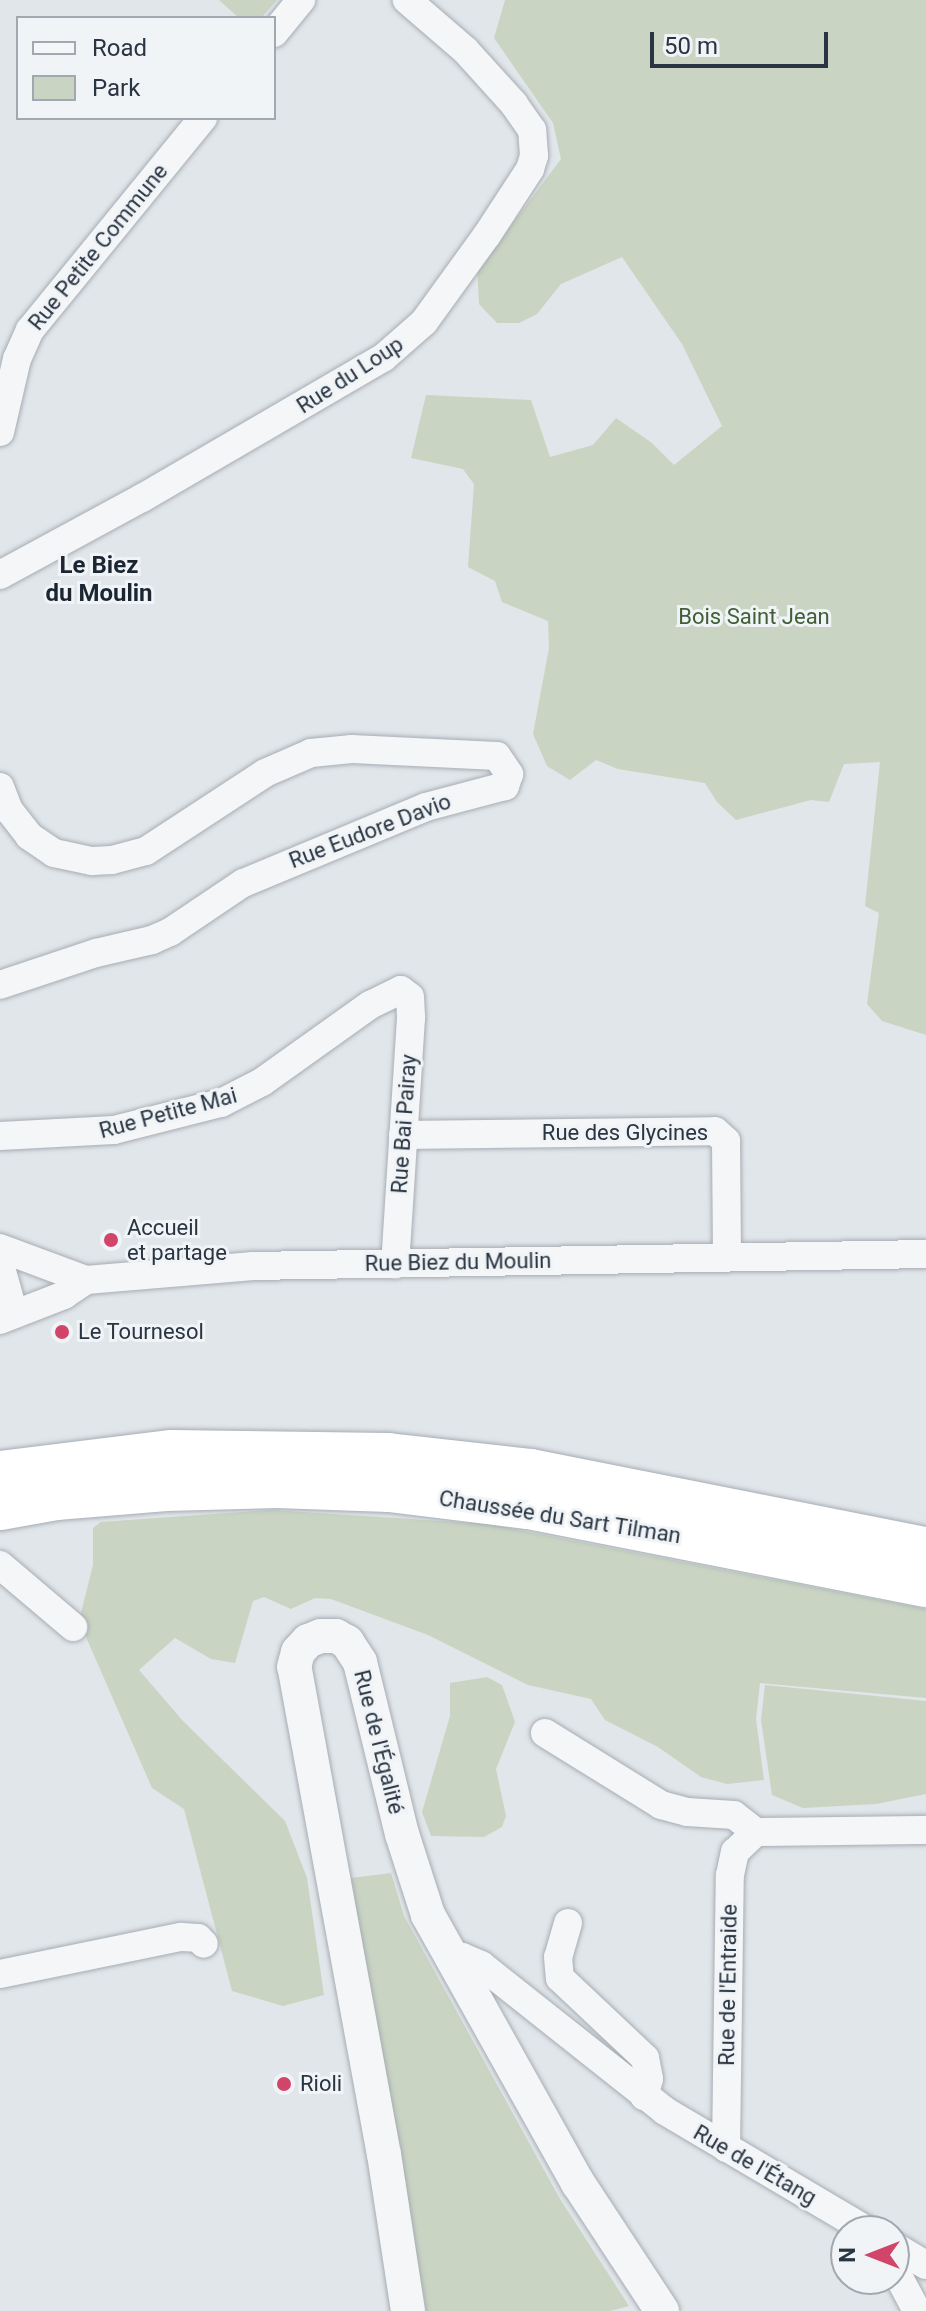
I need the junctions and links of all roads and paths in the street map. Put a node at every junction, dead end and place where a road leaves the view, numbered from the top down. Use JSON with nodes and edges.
{"nodes":[{"id":1,"x":301,"y":0,"type":"edge"},
{"id":2,"x":407,"y":0,"type":"edge"},
{"id":3,"x":276,"y":31,"type":"edge"},
{"id":4,"x":201,"y":120,"type":"edge"},
{"id":5,"x":0,"y":432,"type":"edge"},
{"id":6,"x":0,"y":575,"type":"edge"},
{"id":7,"x":0,"y":787,"type":"edge"},
{"id":8,"x":0,"y":985,"type":"edge"},
{"id":9,"x":401,"y":990,"type":"joint"},
{"id":10,"x":403,"y":1135,"type":"junction"},
{"id":11,"x":0,"y":1136,"type":"edge"},
{"id":12,"x":0,"y":1248,"type":"edge"},
{"id":13,"x":926,"y":1254,"type":"edge"},
{"id":14,"x":727,"y":1257,"type":"junction"},
{"id":15,"x":0,"y":1264,"type":"edge"},
{"id":16,"x":395,"y":1264,"type":"junction"},
{"id":17,"x":86,"y":1280,"type":"junction"},
{"id":18,"x":7,"y":1317,"type":"edge"},
{"id":19,"x":0,"y":1473,"type":"edge"},
{"id":20,"x":53,"y":1481,"type":"junction"},
{"id":21,"x":0,"y":1508,"type":"edge"},
{"id":22,"x":926,"y":1549,"type":"edge"},
{"id":23,"x":0,"y":1565,"type":"edge"},
{"id":24,"x":926,"y":1585,"type":"edge"},
{"id":25,"x":73,"y":1627,"type":"dead end"},
{"id":26,"x":545,"y":1733,"type":"dead end"},
{"id":27,"x":926,"y":1830,"type":"edge"},
{"id":28,"x":756,"y":1832,"type":"junction"},
{"id":29,"x":568,"y":1923,"type":"dead end"},
{"id":30,"x":204,"y":1944,"type":"dead end"},
{"id":31,"x":454,"y":1961,"type":"junction"},
{"id":32,"x":0,"y":1974,"type":"edge"},
{"id":33,"x":644,"y":2096,"type":"junction"},
{"id":34,"x":726,"y":2148,"type":"junction"},
{"id":35,"x":841,"y":2215,"type":"edge"},
{"id":36,"x":408,"y":2311,"type":"edge"},
{"id":37,"x":662,"y":2311,"type":"edge"}],
"edges":[{"from":1,"to":3,"type":"street"},
{"from":2,"to":6,"type":"street","name":"Rue du Loup"},
{"from":4,"to":5,"type":"street","name":"Rue Petite Commune"},
{"from":7,"to":8,"type":"street","name":"Rue Eudore Davio"},
{"from":9,"to":10,"type":"street","name":"Rue Bai Pairay"},
{"from":9,"to":11,"type":"street","name":"Rue Petite Mai"},
{"from":10,"to":14,"type":"street","name":"Rue des Glycines"},
{"from":10,"to":16,"type":"street","name":"Rue Bai Pairay"},
{"from":12,"to":17,"type":"street"},
{"from":13,"to":14,"type":"street","name":"Rue Biez du Moulin"},
{"from":14,"to":16,"type":"street","name":"Rue Biez du Moulin"},
{"from":15,"to":18,"type":"street"},
{"from":16,"to":17,"type":"street","name":"Rue Biez du Moulin"},
{"from":17,"to":18,"type":"street","name":"Rue Biez du Moulin"},
{"from":19,"to":20,"type":"highway","name":"Chaussée du Sart Tilman"},
{"from":20,"to":21,"type":"highway","name":"Chaussée du Sart Tilman"},
{"from":20,"to":22,"type":"highway","name":"Chaussée du Sart Tilman"},
{"from":20,"to":24,"type":"highway","name":"Chaussée du Sart Tilman"},
{"from":23,"to":25,"type":"street"},
{"from":26,"to":28,"type":"street"},
{"from":27,"to":28,"type":"street"},
{"from":28,"to":34,"type":"street","name":"Rue de l'Entraide"},
{"from":29,"to":33,"type":"street"},
{"from":30,"to":32,"type":"street"},
{"from":31,"to":33,"type":"street","name":"Rue de l'Étang"},
{"from":31,"to":36,"type":"street","name":"Rue de l'Égalité"},
{"from":31,"to":37,"type":"street","name":"Rue de l'Égalité"},
{"from":33,"to":34,"type":"street","name":"Rue de l'Étang"},
{"from":34,"to":35,"type":"street","name":"Rue de l'Étang"}]}
